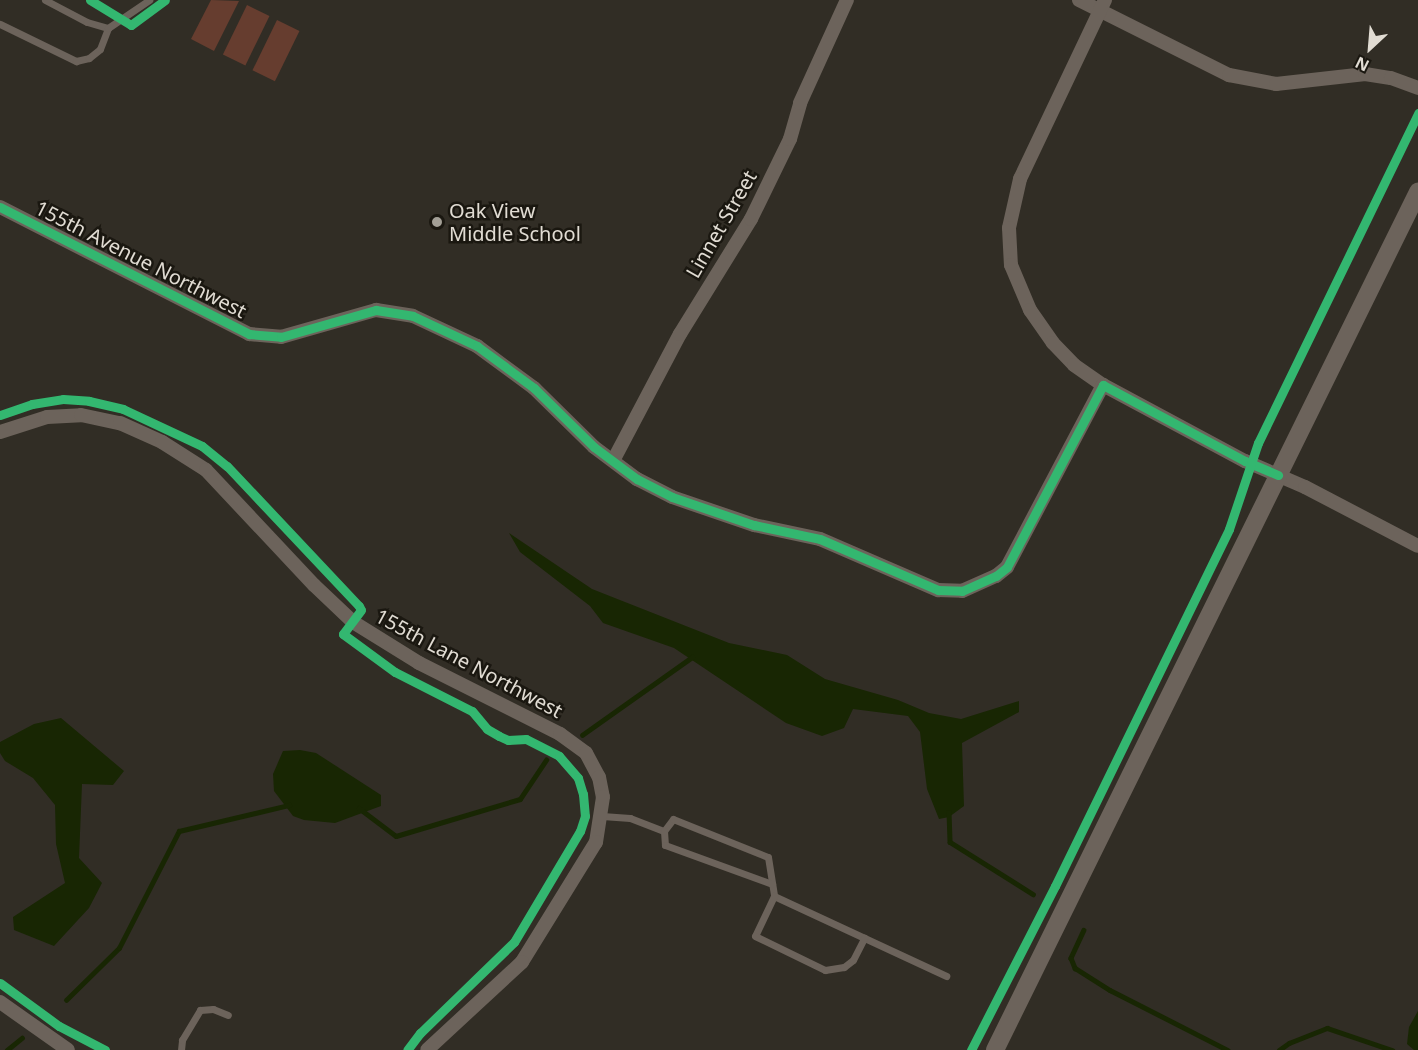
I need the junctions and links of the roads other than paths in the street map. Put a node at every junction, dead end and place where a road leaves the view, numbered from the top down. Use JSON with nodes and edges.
{"nodes":[{"id":1,"x":45,"y":0,"type":"edge"},
{"id":2,"x":149,"y":0,"type":"edge"},
{"id":3,"x":847,"y":0,"type":"edge"},
{"id":4,"x":1079,"y":0,"type":"edge"},
{"id":5,"x":1103,"y":5,"type":"edge"},
{"id":6,"x":0,"y":24,"type":"edge"},
{"id":7,"x":108,"y":28,"type":"junction"},
{"id":8,"x":1418,"y":88,"type":"edge"},
{"id":9,"x":1418,"y":192,"type":"edge"},
{"id":10,"x":0,"y":207,"type":"edge"},
{"id":11,"x":1103,"y":385,"type":"junction"},
{"id":12,"x":0,"y":432,"type":"edge"},
{"id":13,"x":614,"y":459,"type":"junction"},
{"id":14,"x":1278,"y":476,"type":"junction"},
{"id":15,"x":1418,"y":546,"type":"edge"},
{"id":16,"x":602,"y":816,"type":"junction"},
{"id":17,"x":664,"y":831,"type":"junction"},
{"id":18,"x":772,"y":884,"type":"junction"},
{"id":19,"x":774,"y":896,"type":"junction"},
{"id":20,"x":864,"y":938,"type":"junction"},
{"id":21,"x":946,"y":976,"type":"dead end"},
{"id":22,"x":0,"y":1002,"type":"edge"},
{"id":23,"x":228,"y":1014,"type":"dead end"},
{"id":24,"x":68,"y":1050,"type":"edge"},
{"id":25,"x":181,"y":1050,"type":"edge"},
{"id":26,"x":427,"y":1050,"type":"edge"},
{"id":27,"x":995,"y":1050,"type":"edge"}],
"edges":[{"from":1,"to":7,"type":"lane"},
{"from":2,"to":7,"type":"lane"},
{"from":3,"to":13,"type":"street","name":"Linnet Street"},
{"from":4,"to":5,"type":"street"},
{"from":5,"to":8,"type":"street"},
{"from":5,"to":11,"type":"street"},
{"from":6,"to":7,"type":"lane"},
{"from":9,"to":14,"type":"street"},
{"from":10,"to":13,"type":"street","name":"155th Avenue Northwest"},
{"from":11,"to":13,"type":"street","name":"155th Avenue Northwest"},
{"from":11,"to":14,"type":"street"},
{"from":12,"to":16,"type":"street","name":"155th Lane Northwest"},
{"from":14,"to":15,"type":"street"},
{"from":14,"to":27,"type":"street"},
{"from":16,"to":17,"type":"lane"},
{"from":16,"to":26,"type":"street"},
{"from":17,"to":18,"type":"lane"},
{"from":17,"to":18,"type":"lane"},
{"from":18,"to":19,"type":"lane"},
{"from":19,"to":20,"type":"lane"},
{"from":19,"to":20,"type":"lane"},
{"from":20,"to":21,"type":"lane"},
{"from":22,"to":24,"type":"street"},
{"from":23,"to":25,"type":"lane"}]}
